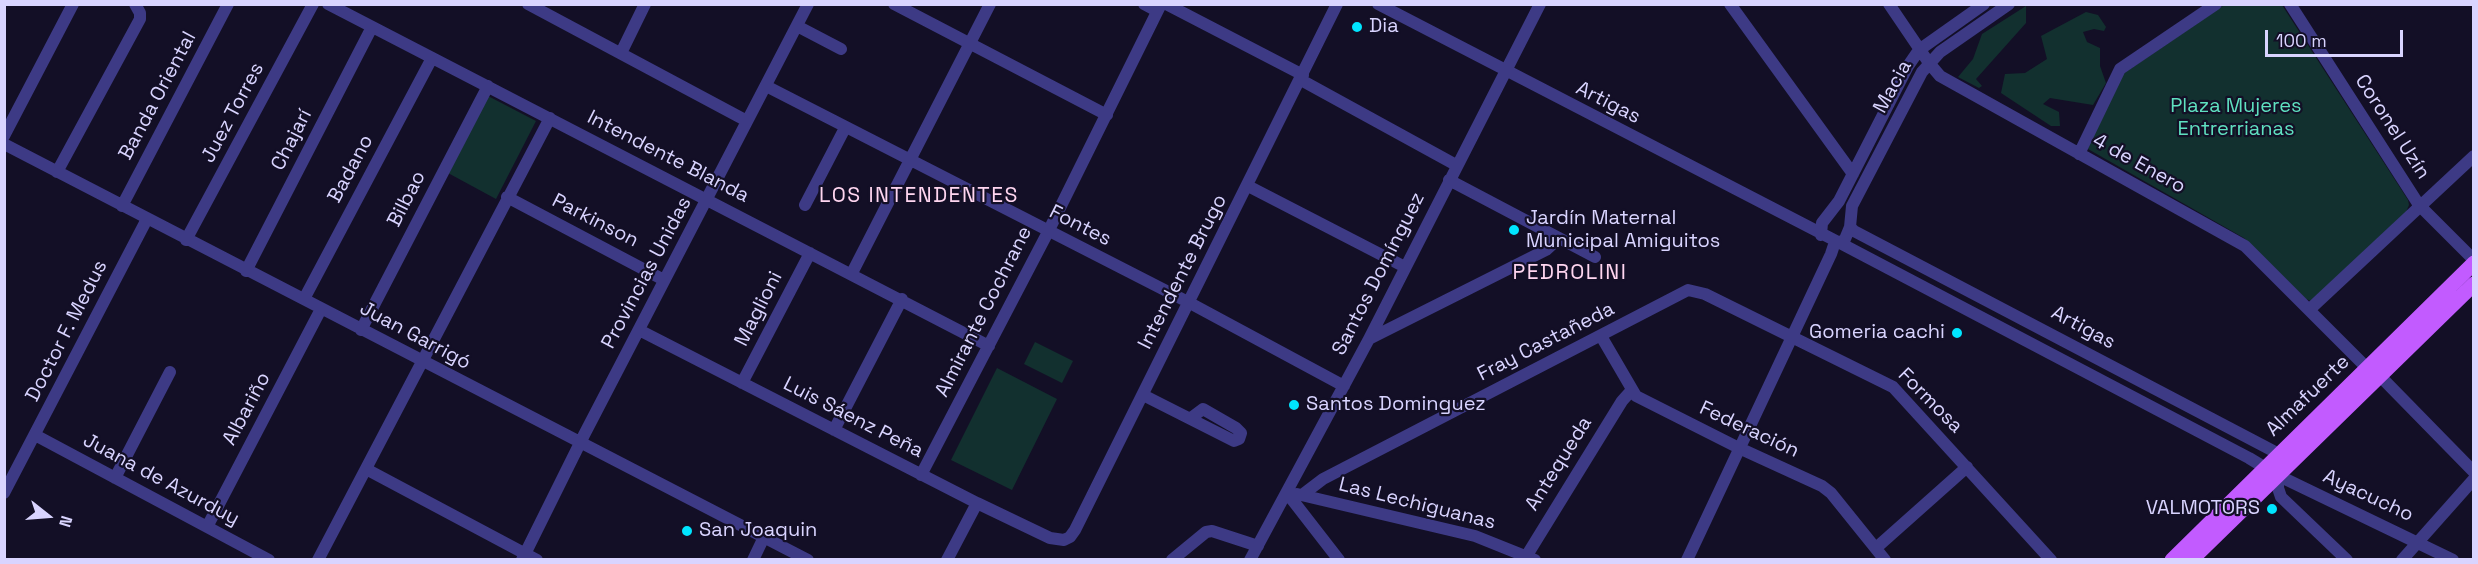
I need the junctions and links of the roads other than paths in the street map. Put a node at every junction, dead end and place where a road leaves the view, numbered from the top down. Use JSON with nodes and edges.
{"nodes":[{"id":1,"x":73,"y":4,"type":"edge"},
{"id":2,"x":135,"y":4,"type":"edge"},
{"id":3,"x":228,"y":4,"type":"edge"},
{"id":4,"x":313,"y":4,"type":"edge"},
{"id":5,"x":528,"y":4,"type":"edge"},
{"id":6,"x":645,"y":4,"type":"edge"},
{"id":7,"x":808,"y":4,"type":"edge"},
{"id":8,"x":894,"y":4,"type":"edge"},
{"id":9,"x":990,"y":4,"type":"edge"},
{"id":10,"x":1144,"y":4,"type":"edge"},
{"id":11,"x":1337,"y":4,"type":"edge"},
{"id":12,"x":1378,"y":4,"type":"edge"},
{"id":13,"x":1540,"y":4,"type":"edge"},
{"id":14,"x":1730,"y":4,"type":"edge"},
{"id":15,"x":1889,"y":4,"type":"edge"},
{"id":16,"x":1984,"y":4,"type":"edge"},
{"id":17,"x":2008,"y":4,"type":"edge"},
{"id":18,"x":2216,"y":4,"type":"edge"},
{"id":19,"x":2290,"y":4,"type":"edge"},
{"id":20,"x":334,"y":6,"type":"edge"},
{"id":21,"x":1162,"y":7,"type":"edge"},
{"id":22,"x":797,"y":26,"type":"junction"},
{"id":23,"x":372,"y":27,"type":"junction"},
{"id":24,"x":969,"y":45,"type":"junction"},
{"id":25,"x":841,"y":49,"type":"dead end"},
{"id":26,"x":1920,"y":50,"type":"junction"},
{"id":27,"x":621,"y":52,"type":"junction"},
{"id":28,"x":432,"y":58,"type":"junction"},
{"id":29,"x":1929,"y":63,"type":"junction"},
{"id":30,"x":1505,"y":72,"type":"junction"},
{"id":31,"x":1302,"y":77,"type":"junction"},
{"id":32,"x":488,"y":86,"type":"junction"},
{"id":33,"x":766,"y":86,"type":"junction"},
{"id":34,"x":1107,"y":115,"type":"junction"},
{"id":35,"x":550,"y":118,"type":"junction"},
{"id":36,"x":747,"y":121,"type":"junction"},
{"id":37,"x":845,"y":128,"type":"junction"},
{"id":38,"x":4,"y":136,"type":"edge"},
{"id":39,"x":4,"y":144,"type":"edge"},
{"id":40,"x":2079,"y":154,"type":"junction"},
{"id":41,"x":2474,"y":156,"type":"edge"},
{"id":42,"x":910,"y":159,"type":"junction"},
{"id":43,"x":1456,"y":165,"type":"junction"},
{"id":44,"x":57,"y":172,"type":"junction"},
{"id":45,"x":1853,"y":174,"type":"junction"},
{"id":46,"x":1449,"y":180,"type":"junction"},
{"id":47,"x":1248,"y":186,"type":"junction"},
{"id":48,"x":507,"y":197,"type":"junction"},
{"id":49,"x":707,"y":199,"type":"junction"},
{"id":50,"x":805,"y":205,"type":"dead end"},
{"id":51,"x":2419,"y":205,"type":"junction"},
{"id":52,"x":122,"y":206,"type":"junction"},
{"id":53,"x":1831,"y":210,"type":"junction"},
{"id":54,"x":147,"y":219,"type":"junction"},
{"id":55,"x":1850,"y":223,"type":"junction"},
{"id":56,"x":1048,"y":232,"type":"junction"},
{"id":57,"x":1821,"y":235,"type":"junction"},
{"id":58,"x":1559,"y":238,"type":"junction"},
{"id":59,"x":186,"y":240,"type":"junction"},
{"id":60,"x":1838,"y":243,"type":"junction"},
{"id":61,"x":810,"y":253,"type":"junction"},
{"id":62,"x":1595,"y":257,"type":"dead end"},
{"id":63,"x":2474,"y":262,"type":"edge"},
{"id":64,"x":1405,"y":267,"type":"junction"},
{"id":65,"x":246,"y":271,"type":"junction"},
{"id":66,"x":852,"y":273,"type":"junction"},
{"id":67,"x":664,"y":280,"type":"junction"},
{"id":68,"x":2474,"y":284,"type":"edge"},
{"id":69,"x":1682,"y":292,"type":"joint"},
{"id":70,"x":303,"y":299,"type":"junction"},
{"id":71,"x":902,"y":299,"type":"junction"},
{"id":72,"x":1188,"y":302,"type":"junction"},
{"id":73,"x":321,"y":309,"type":"junction"},
{"id":74,"x":2309,"y":310,"type":"junction"},
{"id":75,"x":361,"y":330,"type":"junction"},
{"id":76,"x":639,"y":330,"type":"junction"},
{"id":77,"x":1601,"y":336,"type":"junction"},
{"id":78,"x":1792,"y":337,"type":"junction"},
{"id":79,"x":1369,"y":339,"type":"junction"},
{"id":80,"x":989,"y":346,"type":"junction"},
{"id":81,"x":421,"y":361,"type":"junction"},
{"id":82,"x":170,"y":372,"type":"dead end"},
{"id":83,"x":2373,"y":372,"type":"junction"},
{"id":84,"x":742,"y":383,"type":"junction"},
{"id":85,"x":1344,"y":386,"type":"junction"},
{"id":86,"x":1631,"y":391,"type":"junction"},
{"id":87,"x":1143,"y":395,"type":"junction"},
{"id":88,"x":1191,"y":418,"type":"dead end"},
{"id":89,"x":834,"y":430,"type":"junction"},
{"id":90,"x":35,"y":435,"type":"junction"},
{"id":91,"x":580,"y":444,"type":"junction"},
{"id":92,"x":1739,"y":448,"type":"junction"},
{"id":93,"x":2279,"y":453,"type":"junction"},
{"id":94,"x":1967,"y":468,"type":"junction"},
{"id":95,"x":366,"y":469,"type":"junction"},
{"id":96,"x":2271,"y":472,"type":"junction"},
{"id":97,"x":2474,"y":472,"type":"edge"},
{"id":98,"x":921,"y":475,"type":"junction"},
{"id":99,"x":115,"y":478,"type":"junction"},
{"id":100,"x":2474,"y":479,"type":"edge"},
{"id":101,"x":4,"y":493,"type":"edge"},
{"id":102,"x":1287,"y":493,"type":"junction"},
{"id":103,"x":1302,"y":495,"type":"junction"},
{"id":104,"x":977,"y":503,"type":"junction"},
{"id":105,"x":207,"y":527,"type":"junction"},
{"id":106,"x":765,"y":537,"type":"junction"},
{"id":107,"x":1050,"y":538,"type":"joint"},
{"id":108,"x":2419,"y":541,"type":"junction"},
{"id":109,"x":1258,"y":546,"type":"junction"},
{"id":110,"x":1876,"y":548,"type":"junction"},
{"id":111,"x":524,"y":556,"type":"edge"},
{"id":112,"x":1528,"y":558,"type":"edge"},
{"id":113,"x":269,"y":560,"type":"edge"},
{"id":114,"x":318,"y":560,"type":"edge"},
{"id":115,"x":537,"y":560,"type":"edge"},
{"id":116,"x":753,"y":560,"type":"edge"},
{"id":117,"x":808,"y":560,"type":"edge"},
{"id":118,"x":947,"y":560,"type":"edge"},
{"id":119,"x":1172,"y":560,"type":"edge"},
{"id":120,"x":1250,"y":560,"type":"edge"},
{"id":121,"x":1340,"y":560,"type":"edge"},
{"id":122,"x":1687,"y":560,"type":"edge"},
{"id":123,"x":1885,"y":560,"type":"edge"},
{"id":124,"x":2051,"y":560,"type":"edge"},
{"id":125,"x":2172,"y":560,"type":"edge"},
{"id":126,"x":2191,"y":560,"type":"edge"},
{"id":127,"x":2347,"y":560,"type":"edge"},
{"id":128,"x":2402,"y":560,"type":"edge"},
{"id":129,"x":2453,"y":560,"type":"edge"}],
"edges":[{"from":1,"to":38,"type":"street"},
{"from":2,"to":44,"type":"street"},
{"from":3,"to":52,"type":"street","name":"Banda Oriental"},
{"from":4,"to":59,"type":"street","name":"Juez Torres"},
{"from":5,"to":27,"type":"street"},
{"from":6,"to":27,"type":"street"},
{"from":7,"to":22,"type":"street","name":"Provincias Unidas"},
{"from":8,"to":24,"type":"street"},
{"from":9,"to":24,"type":"street"},
{"from":10,"to":21,"type":"street"},
{"from":11,"to":31,"type":"street","name":"Intendente Brugo"},
{"from":12,"to":30,"type":"street","name":"Artigas"},
{"from":13,"to":30,"type":"street","name":"Santos Domínguez"},
{"from":14,"to":45,"type":"street"},
{"from":15,"to":26,"type":"street","name":"4 de Enero"},
{"from":16,"to":26,"type":"street","name":"Macia"},
{"from":17,"to":29,"type":"street","name":"Macia"},
{"from":18,"to":40,"type":"street"},
{"from":19,"to":51,"type":"street","name":"Coronel Uzín"},
{"from":20,"to":23,"type":"street","name":"Intendente Blanda"},
{"from":21,"to":31,"type":"street"},
{"from":21,"to":34,"type":"street","name":"Almirante Cochrane"},
{"from":22,"to":25,"type":"street"},
{"from":22,"to":33,"type":"street","name":"Provincias Unidas"},
{"from":23,"to":28,"type":"street","name":"Intendente Blanda"},
{"from":23,"to":65,"type":"street","name":"Chajarí"},
{"from":24,"to":34,"type":"street"},
{"from":24,"to":42,"type":"street"},
{"from":26,"to":29,"type":"street","name":"4 de Enero"},
{"from":26,"to":45,"type":"street","name":"Macia"},
{"from":27,"to":36,"type":"street"},
{"from":28,"to":32,"type":"street","name":"Intendente Blanda"},
{"from":28,"to":70,"type":"street","name":"Badano"},
{"from":29,"to":40,"type":"street","name":"4 de Enero"},
{"from":29,"to":55,"type":"street","name":"Macia"},
{"from":30,"to":43,"type":"street","name":"Santos Domínguez"},
{"from":30,"to":57,"type":"street","name":"Artigas"},
{"from":31,"to":43,"type":"street"},
{"from":31,"to":47,"type":"street","name":"Intendente Brugo"},
{"from":32,"to":35,"type":"street","name":"Intendente Blanda"},
{"from":32,"to":75,"type":"street","name":"Bilbao"},
{"from":33,"to":36,"type":"street","name":"Provincias Unidas"},
{"from":33,"to":37,"type":"street","name":"Fontes"},
{"from":34,"to":56,"type":"street","name":"Almirante Cochrane"},
{"from":35,"to":48,"type":"street"},
{"from":35,"to":49,"type":"street","name":"Intendente Blanda"},
{"from":36,"to":49,"type":"street","name":"Provincias Unidas"},
{"from":37,"to":42,"type":"street","name":"Fontes"},
{"from":37,"to":50,"type":"street"},
{"from":39,"to":44,"type":"street","name":"Juan Garrigó"},
{"from":40,"to":74,"type":"street","name":"4 de Enero"},
{"from":41,"to":51,"type":"street"},
{"from":42,"to":56,"type":"street","name":"Fontes"},
{"from":42,"to":66,"type":"street"},
{"from":43,"to":46,"type":"street","name":"Santos Domínguez"},
{"from":44,"to":52,"type":"street","name":"Juan Garrigó"},
{"from":45,"to":53,"type":"street","name":"Macia"},
{"from":46,"to":58,"type":"street"},
{"from":46,"to":64,"type":"street","name":"Santos Domínguez"},
{"from":47,"to":64,"type":"street"},
{"from":47,"to":72,"type":"street","name":"Intendente Brugo"},
{"from":48,"to":67,"type":"street","name":"Parkinson"},
{"from":48,"to":81,"type":"street"},
{"from":49,"to":61,"type":"street","name":"Intendente Blanda"},
{"from":49,"to":67,"type":"street","name":"Provincias Unidas"},
{"from":51,"to":63,"type":"street","name":"Coronel Uzín"},
{"from":51,"to":74,"type":"street"},
{"from":52,"to":54,"type":"street","name":"Juan Garrigó"},
{"from":53,"to":55,"type":"street"},
{"from":53,"to":57,"type":"street"},
{"from":54,"to":59,"type":"street","name":"Juan Garrigó"},
{"from":54,"to":90,"type":"street","name":"Doctor F. Medus"},
{"from":55,"to":60,"type":"street"},
{"from":55,"to":93,"type":"street","name":"Artigas"},
{"from":56,"to":72,"type":"street","name":"Fontes"},
{"from":56,"to":80,"type":"street","name":"Almirante Cochrane"},
{"from":57,"to":60,"type":"street"},
{"from":58,"to":62,"type":"street"},
{"from":58,"to":79,"type":"street"},
{"from":59,"to":65,"type":"street","name":"Juan Garrigó"},
{"from":60,"to":78,"type":"street"},
{"from":60,"to":96,"type":"street","name":"Artigas"},
{"from":61,"to":66,"type":"street","name":"Intendente Blanda"},
{"from":61,"to":84,"type":"street","name":"Maglioni"},
{"from":63,"to":83,"type":"main road","name":"Almafuerte"},
{"from":64,"to":79,"type":"street","name":"Santos Domínguez"},
{"from":65,"to":70,"type":"street","name":"Juan Garrigó"},
{"from":66,"to":71,"type":"street","name":"Intendente Blanda"},
{"from":67,"to":76,"type":"street","name":"Provincias Unidas"},
{"from":68,"to":83,"type":"main road","name":"Almafuerte"},
{"from":69,"to":77,"type":"street","name":"Fray Castañeda"},
{"from":69,"to":78,"type":"street","name":"Formosa"},
{"from":70,"to":73,"type":"street","name":"Juan Garrigó"},
{"from":71,"to":80,"type":"street","name":"Intendente Blanda"},
{"from":71,"to":89,"type":"street"},
{"from":72,"to":85,"type":"street","name":"Fontes"},
{"from":72,"to":87,"type":"street","name":"Intendente Brugo"},
{"from":73,"to":75,"type":"street","name":"Juan Garrigó"},
{"from":73,"to":105,"type":"street","name":"Albariño"},
{"from":74,"to":83,"type":"street","name":"4 de Enero"},
{"from":75,"to":81,"type":"street","name":"Juan Garrigó"},
{"from":76,"to":84,"type":"street","name":"Luis Sáenz Peña"},
{"from":76,"to":91,"type":"street","name":"Provincias Unidas"},
{"from":77,"to":86,"type":"street","name":"Federación"},
{"from":77,"to":103,"type":"street","name":"Fray Castañeda"},
{"from":78,"to":92,"type":"street"},
{"from":78,"to":94,"type":"street","name":"Formosa"},
{"from":79,"to":85,"type":"street","name":"Santos Domínguez"},
{"from":80,"to":98,"type":"street","name":"Almirante Cochrane"},
{"from":81,"to":91,"type":"street","name":"Juan Garrigó"},
{"from":81,"to":95,"type":"street"},
{"from":82,"to":99,"type":"street"},
{"from":83,"to":93,"type":"main road","name":"Almafuerte"},
{"from":83,"to":96,"type":"main road","name":"Almafuerte"},
{"from":83,"to":97,"type":"street","name":"4 de Enero"},
{"from":84,"to":89,"type":"street","name":"Luis Sáenz Peña"},
{"from":85,"to":102,"type":"street","name":"Santos Domínguez"},
{"from":86,"to":92,"type":"street","name":"Federación"},
{"from":86,"to":112,"type":"street","name":"Antequeda"},
{"from":87,"to":88,"type":"street"},
{"from":87,"to":107,"type":"street","name":"Intendente Brugo"},
{"from":89,"to":98,"type":"street","name":"Luis Sáenz Peña"},
{"from":90,"to":99,"type":"street","name":"Juana de Azurduy"},
{"from":90,"to":101,"type":"street","name":"Doctor F. Medus"},
{"from":91,"to":106,"type":"street","name":"Juan Garrigó"},
{"from":91,"to":111,"type":"street","name":"Provincias Unidas"},
{"from":92,"to":110,"type":"street","name":"Federación"},
{"from":92,"to":122,"type":"street"},
{"from":93,"to":96,"type":"main road","name":"Almafuerte"},
{"from":94,"to":110,"type":"street"},
{"from":94,"to":124,"type":"street","name":"Formosa"},
{"from":95,"to":111,"type":"street"},
{"from":95,"to":114,"type":"street"},
{"from":96,"to":108,"type":"street","name":"Ayacucho"},
{"from":96,"to":125,"type":"main road","name":"Almafuerte"},
{"from":96,"to":126,"type":"main road","name":"Almafuerte"},
{"from":96,"to":127,"type":"street"},
{"from":98,"to":104,"type":"street","name":"Luis Sáenz Peña"},
{"from":99,"to":105,"type":"street","name":"Juana de Azurduy"},
{"from":100,"to":108,"type":"street"},
{"from":102,"to":103,"type":"street","name":"Las Lechiguanas"},
{"from":102,"to":109,"type":"street","name":"Santos Domínguez"},
{"from":102,"to":121,"type":"street"},
{"from":103,"to":112,"type":"street","name":"Las Lechiguanas"},
{"from":104,"to":107,"type":"street","name":"Luis Sáenz Peña"},
{"from":104,"to":118,"type":"street"},
{"from":105,"to":113,"type":"street","name":"Juana de Azurduy"},
{"from":106,"to":116,"type":"street"},
{"from":106,"to":117,"type":"street","name":"Juan Garrigó"},
{"from":108,"to":128,"type":"street"},
{"from":108,"to":129,"type":"street","name":"Ayacucho"},
{"from":109,"to":119,"type":"street"},
{"from":109,"to":120,"type":"street","name":"Santos Domínguez"},
{"from":110,"to":123,"type":"street","name":"Federación"},
{"from":111,"to":115,"type":"street"}]}
